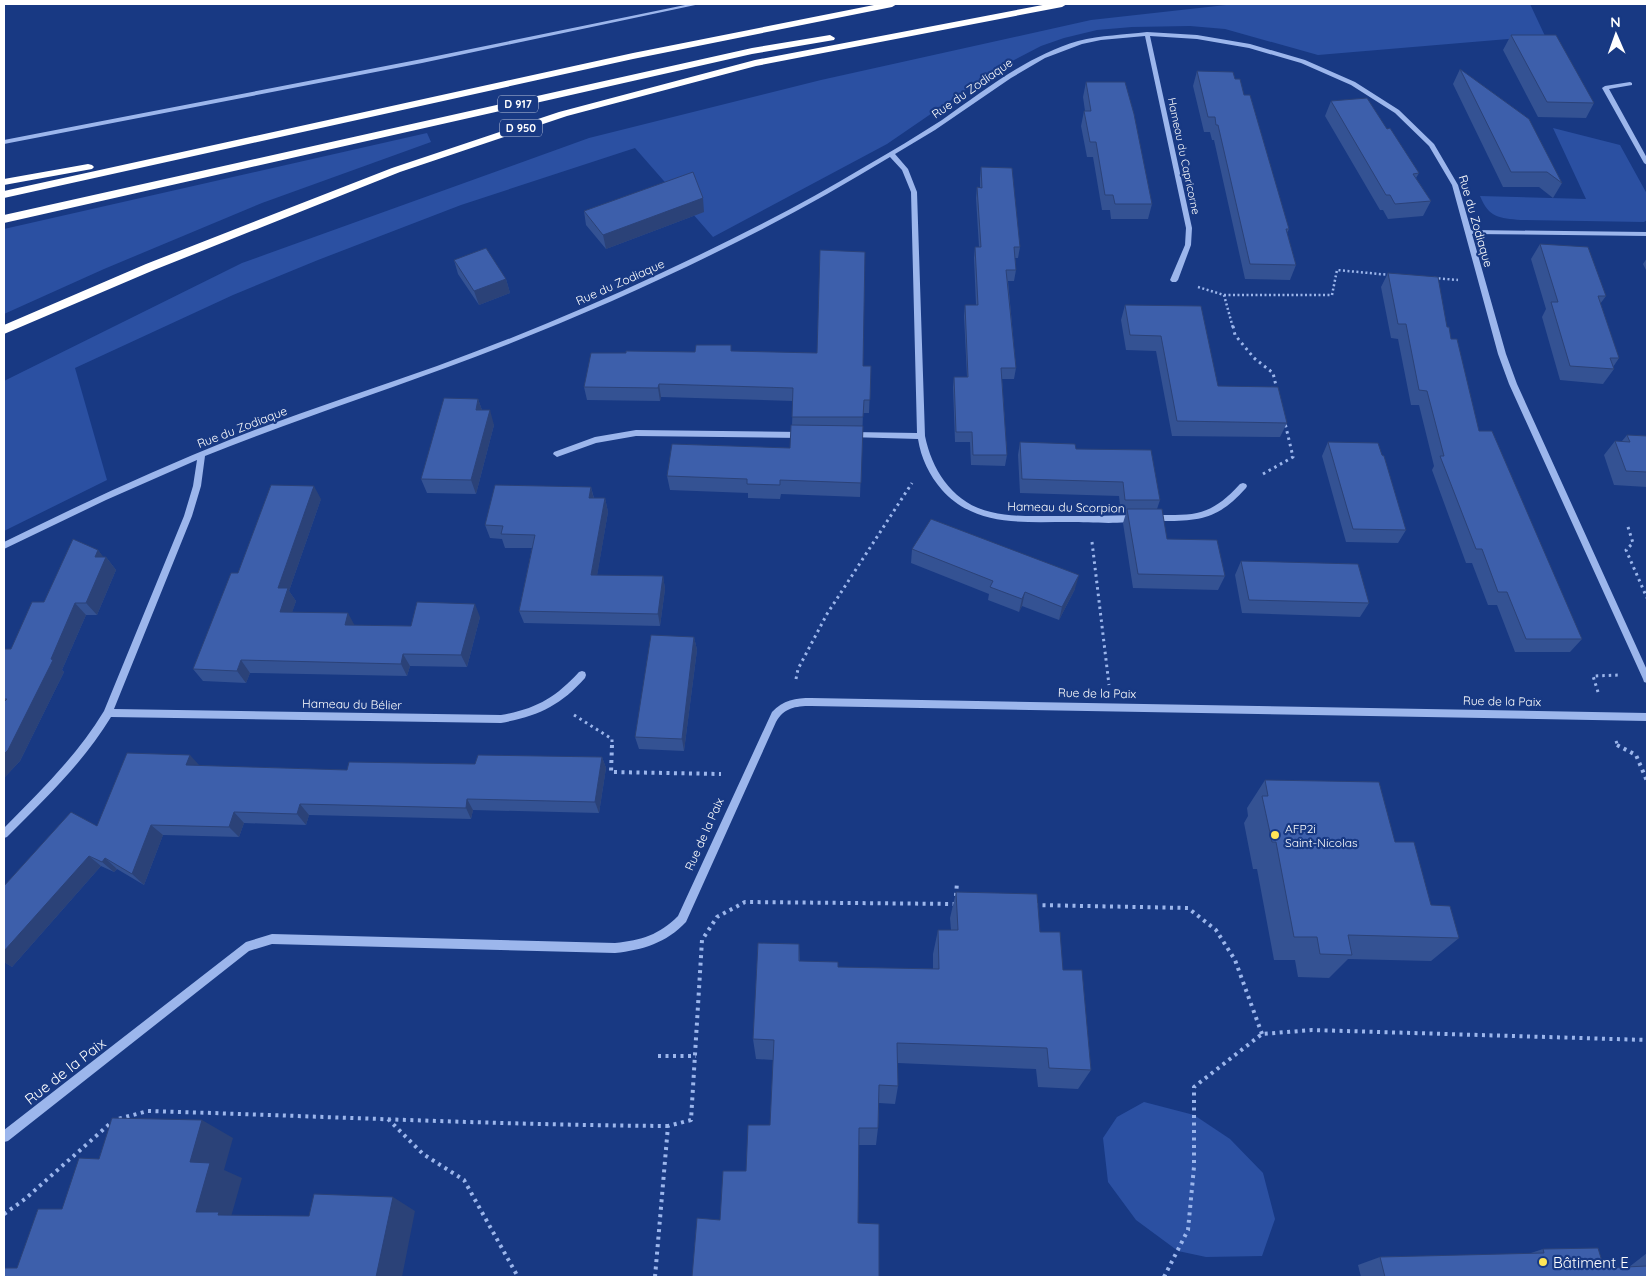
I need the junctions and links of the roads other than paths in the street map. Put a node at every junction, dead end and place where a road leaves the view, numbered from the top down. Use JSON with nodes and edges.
{"nodes":[{"id":1,"x":697,"y":4,"type":"edge"},
{"id":2,"x":892,"y":4,"type":"edge"},
{"id":3,"x":1035,"y":4,"type":"edge"},
{"id":4,"x":1062,"y":4,"type":"edge"},
{"id":5,"x":1147,"y":34,"type":"junction"},
{"id":6,"x":1630,"y":84,"type":"dead end"},
{"id":7,"x":406,"y":106,"type":"junction"},
{"id":8,"x":4,"y":142,"type":"edge"},
{"id":9,"x":891,"y":154,"type":"junction"},
{"id":10,"x":1647,"y":163,"type":"edge"},
{"id":11,"x":4,"y":182,"type":"edge"},
{"id":12,"x":4,"y":195,"type":"edge"},
{"id":13,"x":4,"y":219,"type":"edge"},
{"id":14,"x":1468,"y":232,"type":"junction"},
{"id":15,"x":1647,"y":234,"type":"edge"},
{"id":16,"x":1174,"y":280,"type":"road end"},
{"id":17,"x":4,"y":330,"type":"edge"},
{"id":18,"x":813,"y":435,"type":"edge"},
{"id":19,"x":843,"y":435,"type":"edge"},
{"id":20,"x":922,"y":436,"type":"junction"},
{"id":21,"x":557,"y":454,"type":"dead end"},
{"id":22,"x":201,"y":455,"type":"junction"},
{"id":23,"x":1244,"y":486,"type":"road end"},
{"id":24,"x":4,"y":546,"type":"edge"},
{"id":25,"x":582,"y":675,"type":"dead end"},
{"id":26,"x":1647,"y":679,"type":"edge"},
{"id":27,"x":108,"y":713,"type":"junction"},
{"id":28,"x":1647,"y":717,"type":"edge"},
{"id":29,"x":4,"y":834,"type":"edge"},
{"id":30,"x":4,"y":1137,"type":"edge"}],
"edges":[{"from":1,"to":8,"type":"street"},
{"from":2,"to":7,"type":"highway"},
{"from":3,"to":13,"type":"highway","number":"D 917"},
{"from":4,"to":17,"type":"highway","number":"D 950"},
{"from":5,"to":9,"type":"street","name":"Rue du Zodiaque"},
{"from":5,"to":14,"type":"street","name":"Rue du Zodiaque"},
{"from":5,"to":16,"type":"street","name":"Hameau du Capricorne"},
{"from":6,"to":10,"type":"street"},
{"from":7,"to":11,"type":"highway"},
{"from":7,"to":12,"type":"highway"},
{"from":9,"to":20,"type":"street","name":"Hameau du Scorpion"},
{"from":9,"to":22,"type":"street","name":"Rue du Zodiaque"},
{"from":14,"to":15,"type":"street"},
{"from":14,"to":26,"type":"street","name":"Rue du Zodiaque"},
{"from":18,"to":21,"type":"street"},
{"from":19,"to":20,"type":"street"},
{"from":20,"to":23,"type":"street","name":"Hameau du Scorpion"},
{"from":22,"to":24,"type":"street","name":"Rue du Zodiaque"},
{"from":22,"to":27,"type":"street"},
{"from":25,"to":27,"type":"street","name":"Hameau du Bélier"},
{"from":27,"to":29,"type":"street"},
{"from":28,"to":30,"type":"street","name":"Rue de la Paix"}]}
